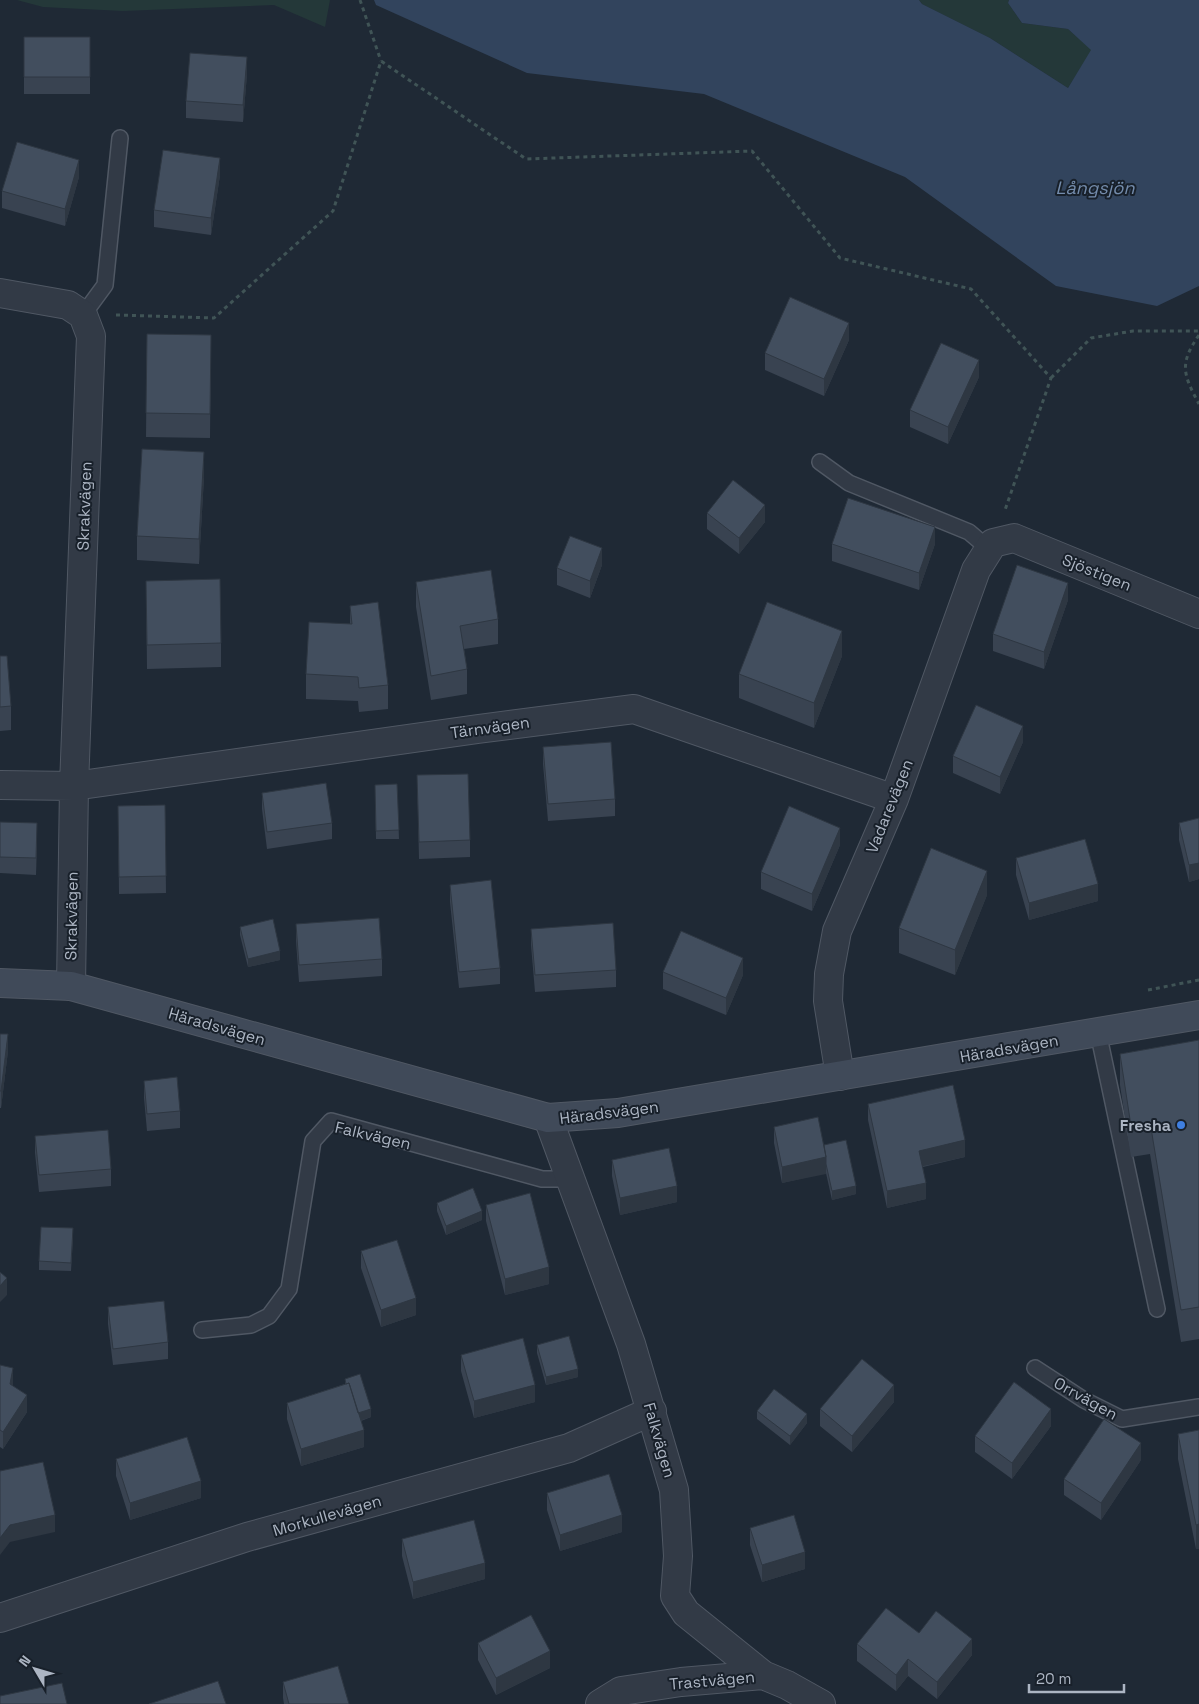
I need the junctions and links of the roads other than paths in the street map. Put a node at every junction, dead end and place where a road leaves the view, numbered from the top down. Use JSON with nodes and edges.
{"nodes":[{"id":1,"x":120,"y":138,"type":"dead end"},
{"id":2,"x":0,"y":293,"type":"edge"},
{"id":3,"x":83,"y":315,"type":"junction"},
{"id":4,"x":820,"y":462,"type":"dead end"},
{"id":5,"x":991,"y":546,"type":"junction"},
{"id":6,"x":1199,"y":614,"type":"edge"},
{"id":7,"x":0,"y":785,"type":"edge"},
{"id":8,"x":74,"y":786,"type":"junction"},
{"id":9,"x":894,"y":799,"type":"junction"},
{"id":10,"x":0,"y":983,"type":"edge"},
{"id":11,"x":71,"y":986,"type":"junction"},
{"id":12,"x":1199,"y":1015,"type":"edge"},
{"id":13,"x":1098,"y":1032,"type":"junction"},
{"id":14,"x":840,"y":1076,"type":"junction"},
{"id":15,"x":1127,"y":1079,"type":"edge"},
{"id":16,"x":1109,"y":1083,"type":"junction"},
{"id":17,"x":548,"y":1118,"type":"junction"},
{"id":18,"x":568,"y":1178,"type":"junction"},
{"id":19,"x":1157,"y":1309,"type":"dead end"},
{"id":20,"x":202,"y":1330,"type":"dead end"},
{"id":21,"x":1035,"y":1368,"type":"dead end"},
{"id":22,"x":1199,"y":1407,"type":"edge"},
{"id":23,"x":652,"y":1411,"type":"junction"},
{"id":24,"x":0,"y":1618,"type":"edge"},
{"id":25,"x":762,"y":1676,"type":"junction"},
{"id":26,"x":600,"y":1704,"type":"edge"},
{"id":27,"x":821,"y":1704,"type":"edge"}],
"edges":[{"from":1,"to":3,"type":"lane"},
{"from":2,"to":3,"type":"street"},
{"from":3,"to":8,"type":"street","name":"Skrakvägen"},
{"from":4,"to":5,"type":"lane"},
{"from":5,"to":6,"type":"street","name":"Sjöstigen"},
{"from":5,"to":9,"type":"street","name":"Vadarevägen"},
{"from":7,"to":8,"type":"street"},
{"from":8,"to":9,"type":"street","name":"Tärnvägen"},
{"from":8,"to":11,"type":"street","name":"Skrakvägen"},
{"from":9,"to":14,"type":"street","name":"Vadarevägen"},
{"from":10,"to":11,"type":"street","name":"Häradsvägen"},
{"from":11,"to":17,"type":"street","name":"Häradsvägen"},
{"from":12,"to":13,"type":"street","name":"Häradsvägen"},
{"from":13,"to":14,"type":"street","name":"Häradsvägen"},
{"from":13,"to":16,"type":"lane"},
{"from":14,"to":17,"type":"street","name":"Häradsvägen"},
{"from":15,"to":16,"type":"lane"},
{"from":16,"to":19,"type":"lane"},
{"from":17,"to":18,"type":"street","name":"Falkvägen"},
{"from":18,"to":20,"type":"lane","name":"Falkvägen"},
{"from":18,"to":23,"type":"street","name":"Falkvägen"},
{"from":21,"to":22,"type":"lane","name":"Orrvägen"},
{"from":23,"to":24,"type":"street","name":"Morkullevägen"},
{"from":23,"to":25,"type":"street","name":"Falkvägen"},
{"from":25,"to":26,"type":"street","name":"Trastvägen"},
{"from":25,"to":27,"type":"street","name":"Trastvägen"}]}
